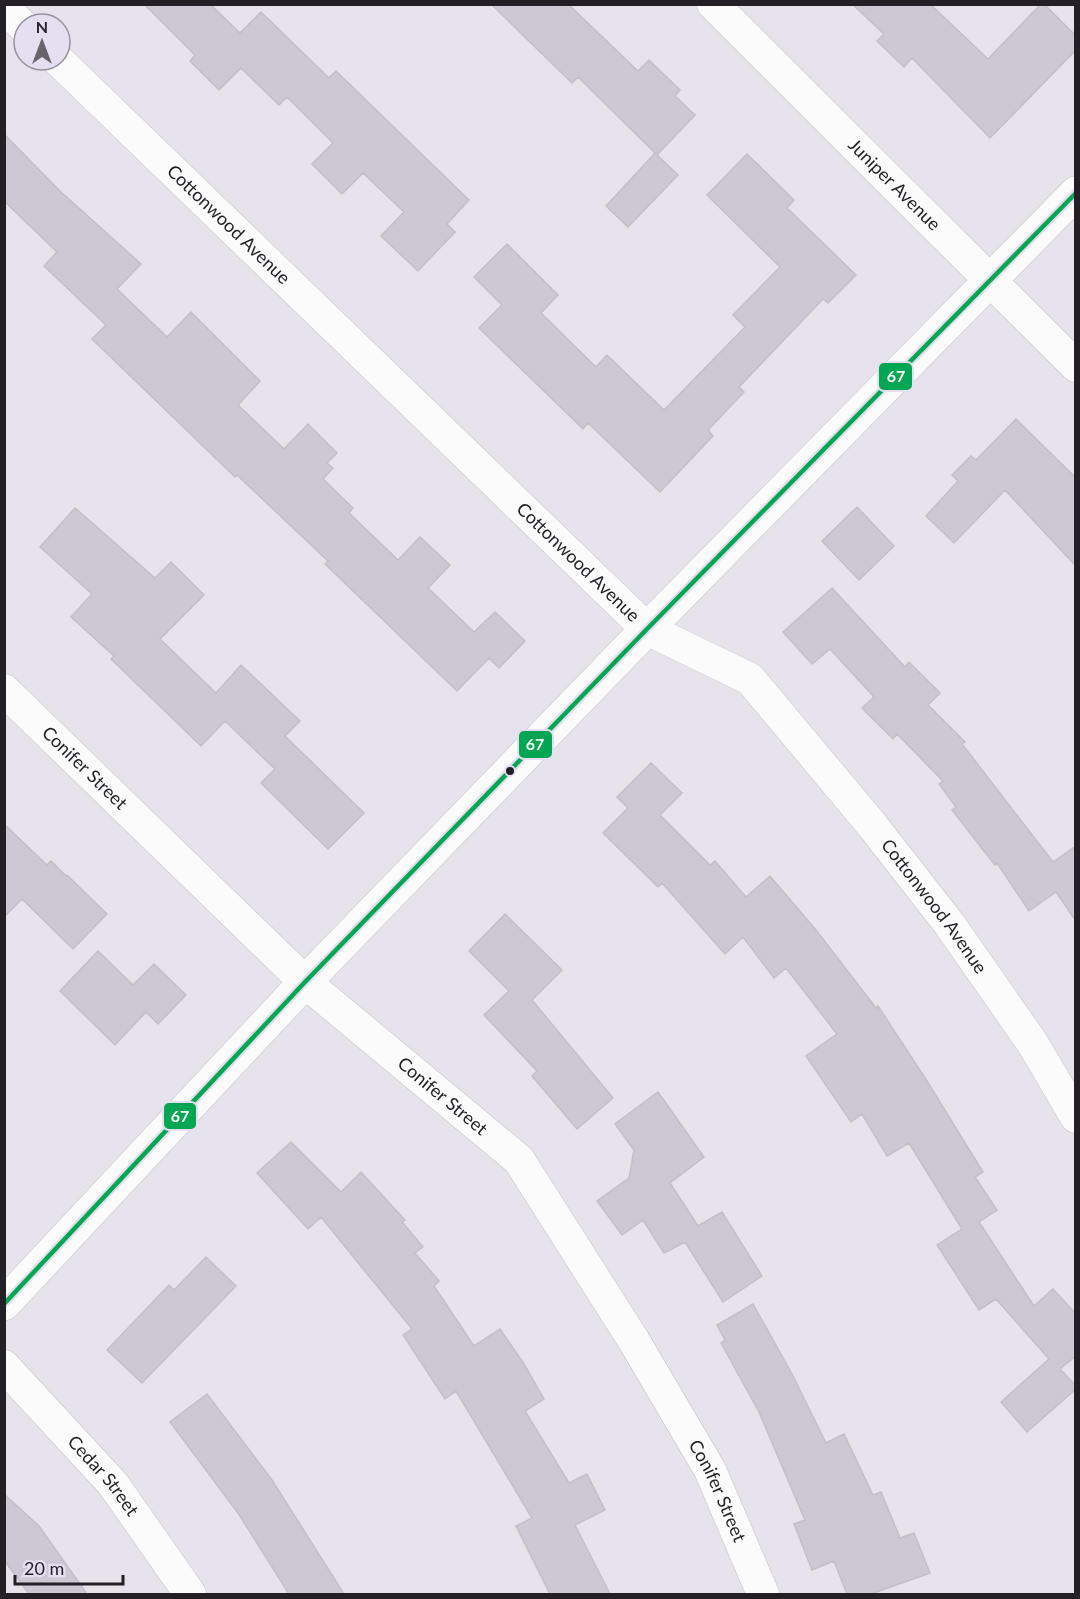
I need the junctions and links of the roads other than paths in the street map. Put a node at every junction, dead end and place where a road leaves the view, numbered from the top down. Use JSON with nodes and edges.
{"nodes":[{"id":1,"x":713,"y":4,"type":"edge"},
{"id":2,"x":70,"y":72,"type":"edge"},
{"id":3,"x":1076,"y":193,"type":"edge"},
{"id":4,"x":990,"y":280,"type":"junction"},
{"id":5,"x":1076,"y":366,"type":"edge"},
{"id":6,"x":647,"y":629,"type":"junction"},
{"id":7,"x":4,"y":690,"type":"edge"},
{"id":8,"x":305,"y":982,"type":"junction"},
{"id":9,"x":1076,"y":1117,"type":"edge"},
{"id":10,"x":4,"y":1304,"type":"edge"},
{"id":11,"x":4,"y":1366,"type":"edge"},
{"id":12,"x":190,"y":1594,"type":"edge"},
{"id":13,"x":763,"y":1594,"type":"edge"}],
"edges":[{"from":1,"to":4,"type":"street","name":"Juniper Avenue"},
{"from":2,"to":6,"type":"street","name":"Cottonwood Avenue"},
{"from":3,"to":4,"type":"street"},
{"from":4,"to":5,"type":"street","name":"Juniper Avenue"},
{"from":4,"to":6,"type":"street"},
{"from":6,"to":8,"type":"street"},
{"from":6,"to":9,"type":"street","name":"Cottonwood Avenue"},
{"from":7,"to":8,"type":"street","name":"Conifer Street"},
{"from":8,"to":10,"type":"street"},
{"from":8,"to":13,"type":"street","name":"Conifer Street"},
{"from":11,"to":12,"type":"street","name":"Cedar Street"}]}
